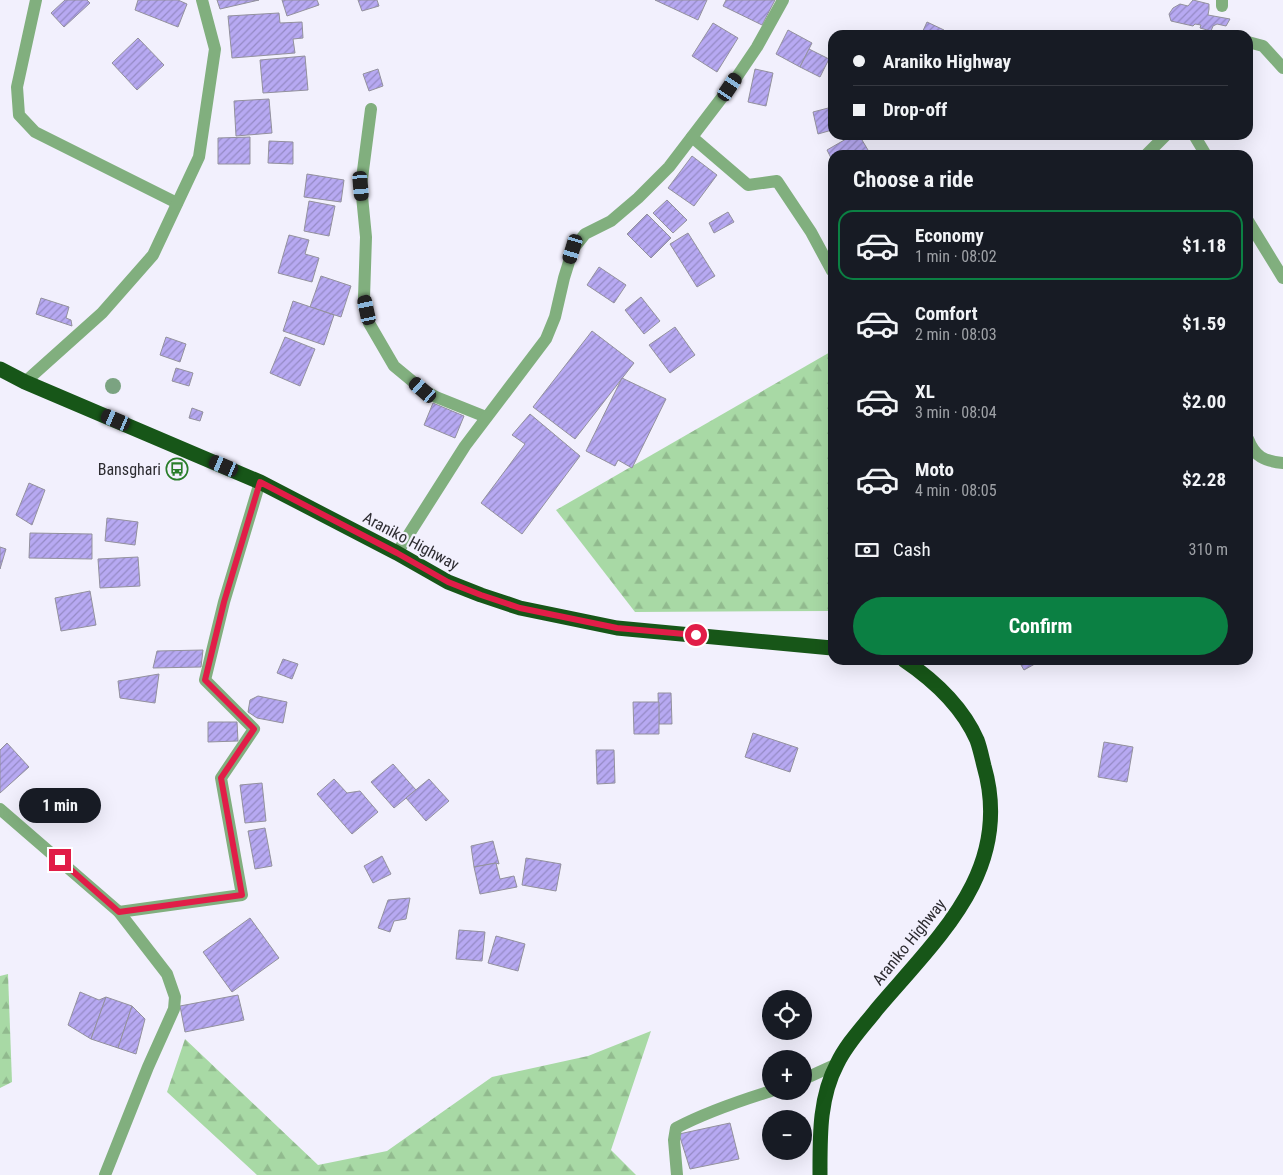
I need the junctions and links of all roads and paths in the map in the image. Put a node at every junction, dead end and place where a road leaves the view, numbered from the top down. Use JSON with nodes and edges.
{"nodes":[{"id":1,"x":36,"y":0,"type":"edge"},
{"id":2,"x":202,"y":0,"type":"edge"},
{"id":3,"x":783,"y":0,"type":"edge"},
{"id":4,"x":1253,"y":43,"type":"edge"},
{"id":5,"x":1283,"y":68,"type":"edge"},
{"id":6,"x":371,"y":109,"type":"dead end"},
{"id":7,"x":692,"y":137,"type":"junction"},
{"id":8,"x":1161,"y":140,"type":"edge"},
{"id":9,"x":1151,"y":150,"type":"edge"},
{"id":10,"x":177,"y":203,"type":"junction"},
{"id":11,"x":1253,"y":229,"type":"edge"},
{"id":12,"x":828,"y":264,"type":"edge"},
{"id":13,"x":1283,"y":278,"type":"edge"},
{"id":14,"x":0,"y":369,"type":"edge"},
{"id":15,"x":25,"y":382,"type":"junction"},
{"id":16,"x":486,"y":416,"type":"junction"},
{"id":17,"x":1253,"y":451,"type":"edge"},
{"id":18,"x":1283,"y":463,"type":"edge"},
{"id":19,"x":260,"y":482,"type":"junction"},
{"id":20,"x":397,"y":553,"type":"junction"},
{"id":21,"x":828,"y":648,"type":"edge"},
{"id":22,"x":912,"y":665,"type":"edge"},
{"id":23,"x":0,"y":809,"type":"edge"},
{"id":24,"x":119,"y":912,"type":"junction"},
{"id":25,"x":837,"y":1064,"type":"junction"},
{"id":26,"x":812,"y":1075,"type":"edge"},
{"id":27,"x":762,"y":1094,"type":"edge"},
{"id":28,"x":105,"y":1175,"type":"edge"},
{"id":29,"x":677,"y":1175,"type":"edge"},
{"id":30,"x":820,"y":1175,"type":"edge"}],
"edges":[{"from":1,"to":10,"type":"street"},
{"from":2,"to":10,"type":"street"},
{"from":3,"to":7,"type":"street"},
{"from":4,"to":5,"type":"street"},
{"from":6,"to":16,"type":"street"},
{"from":7,"to":12,"type":"street"},
{"from":7,"to":16,"type":"street"},
{"from":8,"to":9,"type":"street"},
{"from":10,"to":15,"type":"street"},
{"from":11,"to":13,"type":"street"},
{"from":14,"to":15,"type":"highway","name":"Araniko Highway"},
{"from":15,"to":19,"type":"highway","name":"Araniko Highway"},
{"from":16,"to":20,"type":"street"},
{"from":17,"to":18,"type":"street"},
{"from":19,"to":20,"type":"highway","name":"Araniko Highway"},
{"from":19,"to":24,"type":"street"},
{"from":20,"to":21,"type":"highway","name":"Araniko Highway"},
{"from":22,"to":25,"type":"highway","name":"Araniko Highway"},
{"from":23,"to":24,"type":"street"},
{"from":24,"to":28,"type":"street"},
{"from":25,"to":26,"type":"street"},
{"from":25,"to":30,"type":"highway","name":"Araniko Highway"},
{"from":27,"to":29,"type":"street"}]}
